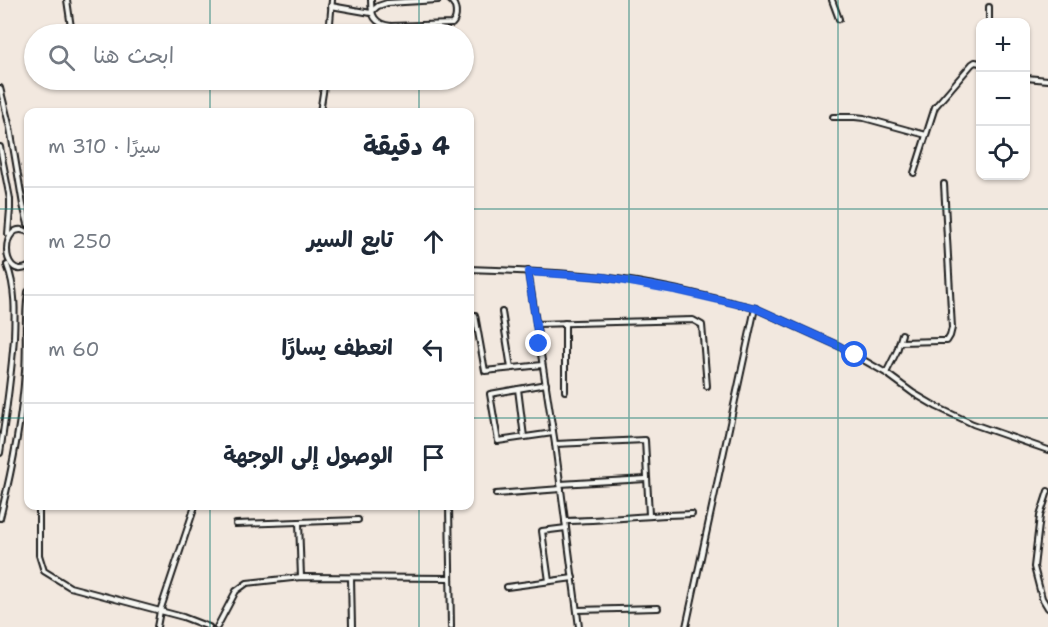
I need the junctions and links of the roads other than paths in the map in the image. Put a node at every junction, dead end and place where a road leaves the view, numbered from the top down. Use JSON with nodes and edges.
{"nodes":[{"id":1,"x":67,"y":0,"type":"edge"},
{"id":2,"x":332,"y":0,"type":"edge"},
{"id":3,"x":350,"y":0,"type":"edge"},
{"id":4,"x":371,"y":0,"type":"edge"},
{"id":5,"x":438,"y":0,"type":"edge"},
{"id":6,"x":450,"y":0,"type":"edge"},
{"id":7,"x":831,"y":0,"type":"edge"},
{"id":8,"x":332,"y":6,"type":"junction"},
{"id":9,"x":989,"y":6,"type":"dead end"},
{"id":10,"x":351,"y":8,"type":"junction"},
{"id":11,"x":371,"y":13,"type":"junction"},
{"id":12,"x":989,"y":18,"type":"edge"},
{"id":13,"x":839,"y":19,"type":"dead end"},
{"id":14,"x":71,"y":24,"type":"edge"},
{"id":15,"x":330,"y":24,"type":"edge"},
{"id":16,"x":383,"y":24,"type":"edge"},
{"id":17,"x":452,"y":24,"type":"edge"},
{"id":18,"x":976,"y":64,"type":"edge"},
{"id":19,"x":1030,"y":78,"type":"edge"},
{"id":20,"x":1048,"y":80,"type":"edge"},
{"id":21,"x":0,"y":88,"type":"edge"},
{"id":22,"x":323,"y":90,"type":"edge"},
{"id":23,"x":321,"y":108,"type":"edge"},
{"id":24,"x":833,"y":117,"type":"dead end"},
{"id":25,"x":926,"y":135,"type":"junction"},
{"id":26,"x":0,"y":147,"type":"edge"},
{"id":27,"x":914,"y":173,"type":"dead end"},
{"id":28,"x":944,"y":184,"type":"dead end"},
{"id":29,"x":24,"y":209,"type":"edge"},
{"id":30,"x":24,"y":230,"type":"edge"},
{"id":31,"x":8,"y":234,"type":"junction"},
{"id":32,"x":2,"y":242,"type":"dead end"},
{"id":33,"x":24,"y":268,"type":"edge"},
{"id":34,"x":474,"y":269,"type":"edge"},
{"id":35,"x":528,"y":272,"type":"junction"},
{"id":36,"x":755,"y":308,"type":"junction"},
{"id":37,"x":502,"y":312,"type":"dead end"},
{"id":38,"x":475,"y":315,"type":"dead end"},
{"id":39,"x":565,"y":323,"type":"junction"},
{"id":40,"x":536,"y":324,"type":"junction"},
{"id":41,"x":902,"y":334,"type":"dead end"},
{"id":42,"x":900,"y":342,"type":"junction"},
{"id":43,"x":542,"y":364,"type":"junction"},
{"id":44,"x":511,"y":368,"type":"junction"},
{"id":45,"x":886,"y":373,"type":"junction"},
{"id":46,"x":24,"y":379,"type":"edge"},
{"id":47,"x":546,"y":384,"type":"junction"},
{"id":48,"x":706,"y":386,"type":"dead end"},
{"id":49,"x":518,"y":389,"type":"junction"},
{"id":50,"x":565,"y":391,"type":"dead end"},
{"id":51,"x":553,"y":433,"type":"junction"},
{"id":52,"x":524,"y":437,"type":"junction"},
{"id":53,"x":555,"y":444,"type":"junction"},
{"id":54,"x":1048,"y":450,"type":"edge"},
{"id":55,"x":0,"y":453,"type":"edge"},
{"id":56,"x":647,"y":479,"type":"junction"},
{"id":57,"x":560,"y":483,"type":"junction"},
{"id":58,"x":561,"y":489,"type":"junction"},
{"id":59,"x":1048,"y":491,"type":"edge"},
{"id":60,"x":496,"y":495,"type":"dead end"},
{"id":61,"x":39,"y":510,"type":"edge"},
{"id":62,"x":194,"y":510,"type":"edge"},
{"id":63,"x":449,"y":510,"type":"edge"},
{"id":64,"x":692,"y":514,"type":"dead end"},
{"id":65,"x":649,"y":515,"type":"junction"},
{"id":66,"x":0,"y":518,"type":"edge"},
{"id":67,"x":358,"y":520,"type":"dead end"},
{"id":68,"x":566,"y":521,"type":"junction"},
{"id":69,"x":299,"y":522,"type":"junction"},
{"id":70,"x":236,"y":524,"type":"dead end"},
{"id":71,"x":566,"y":528,"type":"junction"},
{"id":72,"x":301,"y":577,"type":"junction"},
{"id":73,"x":351,"y":578,"type":"junction"},
{"id":74,"x":450,"y":578,"type":"junction"},
{"id":75,"x":573,"y":578,"type":"junction"},
{"id":76,"x":549,"y":581,"type":"junction"},
{"id":77,"x":507,"y":587,"type":"dead end"},
{"id":78,"x":658,"y":608,"type":"dead end"},
{"id":79,"x":1048,"y":608,"type":"edge"},
{"id":80,"x":577,"y":610,"type":"junction"},
{"id":81,"x":160,"y":611,"type":"junction"},
{"id":82,"x":157,"y":627,"type":"edge"},
{"id":83,"x":209,"y":627,"type":"edge"},
{"id":84,"x":217,"y":627,"type":"edge"},
{"id":85,"x":352,"y":627,"type":"edge"},
{"id":86,"x":451,"y":627,"type":"edge"},
{"id":87,"x":579,"y":627,"type":"edge"},
{"id":88,"x":686,"y":627,"type":"edge"}],
"edges":[{"from":1,"to":14,"type":"lane"},
{"from":2,"to":8,"type":"lane"},
{"from":3,"to":10,"type":"lane"},
{"from":4,"to":11,"type":"lane"},
{"from":5,"to":11,"type":"lane"},
{"from":6,"to":17,"type":"lane"},
{"from":7,"to":13,"type":"lane"},
{"from":8,"to":10,"type":"lane"},
{"from":8,"to":15,"type":"lane"},
{"from":9,"to":12,"type":"lane"},
{"from":10,"to":11,"type":"lane"},
{"from":11,"to":16,"type":"lane"},
{"from":18,"to":25,"type":"lane"},
{"from":19,"to":20,"type":"lane"},
{"from":21,"to":29,"type":"lane"},
{"from":22,"to":23,"type":"lane"},
{"from":24,"to":25,"type":"lane"},
{"from":25,"to":27,"type":"lane"},
{"from":26,"to":31,"type":"lane"},
{"from":28,"to":42,"type":"lane"},
{"from":30,"to":31,"type":"lane"},
{"from":31,"to":32,"type":"lane"},
{"from":33,"to":55,"type":"lane"},
{"from":34,"to":35,"type":"lane"},
{"from":35,"to":36,"type":"lane"},
{"from":35,"to":40,"type":"lane"},
{"from":36,"to":45,"type":"lane"},
{"from":36,"to":88,"type":"lane"},
{"from":37,"to":44,"type":"lane"},
{"from":38,"to":44,"type":"lane"},
{"from":39,"to":40,"type":"lane"},
{"from":39,"to":48,"type":"lane"},
{"from":39,"to":50,"type":"lane"},
{"from":40,"to":43,"type":"lane"},
{"from":41,"to":42,"type":"lane"},
{"from":42,"to":45,"type":"lane"},
{"from":43,"to":44,"type":"lane"},
{"from":43,"to":47,"type":"lane"},
{"from":45,"to":54,"type":"lane"},
{"from":46,"to":66,"type":"lane"},
{"from":47,"to":49,"type":"lane"},
{"from":47,"to":51,"type":"lane"},
{"from":49,"to":52,"type":"lane"},
{"from":49,"to":52,"type":"lane"},
{"from":51,"to":52,"type":"lane"},
{"from":51,"to":53,"type":"lane"},
{"from":53,"to":56,"type":"lane"},
{"from":53,"to":57,"type":"lane"},
{"from":56,"to":57,"type":"lane"},
{"from":56,"to":65,"type":"lane"},
{"from":57,"to":58,"type":"lane"},
{"from":58,"to":60,"type":"lane"},
{"from":58,"to":68,"type":"lane"},
{"from":59,"to":79,"type":"lane"},
{"from":61,"to":81,"type":"lane"},
{"from":62,"to":81,"type":"lane"},
{"from":63,"to":74,"type":"lane"},
{"from":64,"to":65,"type":"lane"},
{"from":65,"to":68,"type":"lane"},
{"from":67,"to":69,"type":"lane"},
{"from":68,"to":71,"type":"lane"},
{"from":69,"to":70,"type":"lane"},
{"from":69,"to":72,"type":"lane"},
{"from":71,"to":75,"type":"lane"},
{"from":71,"to":76,"type":"lane"},
{"from":72,"to":73,"type":"lane"},
{"from":72,"to":84,"type":"lane"},
{"from":73,"to":74,"type":"lane"},
{"from":73,"to":85,"type":"lane"},
{"from":74,"to":86,"type":"lane"},
{"from":75,"to":76,"type":"lane"},
{"from":75,"to":80,"type":"lane"},
{"from":76,"to":77,"type":"lane"},
{"from":78,"to":80,"type":"lane"},
{"from":80,"to":87,"type":"lane"},
{"from":81,"to":82,"type":"lane"},
{"from":81,"to":83,"type":"lane"}]}
